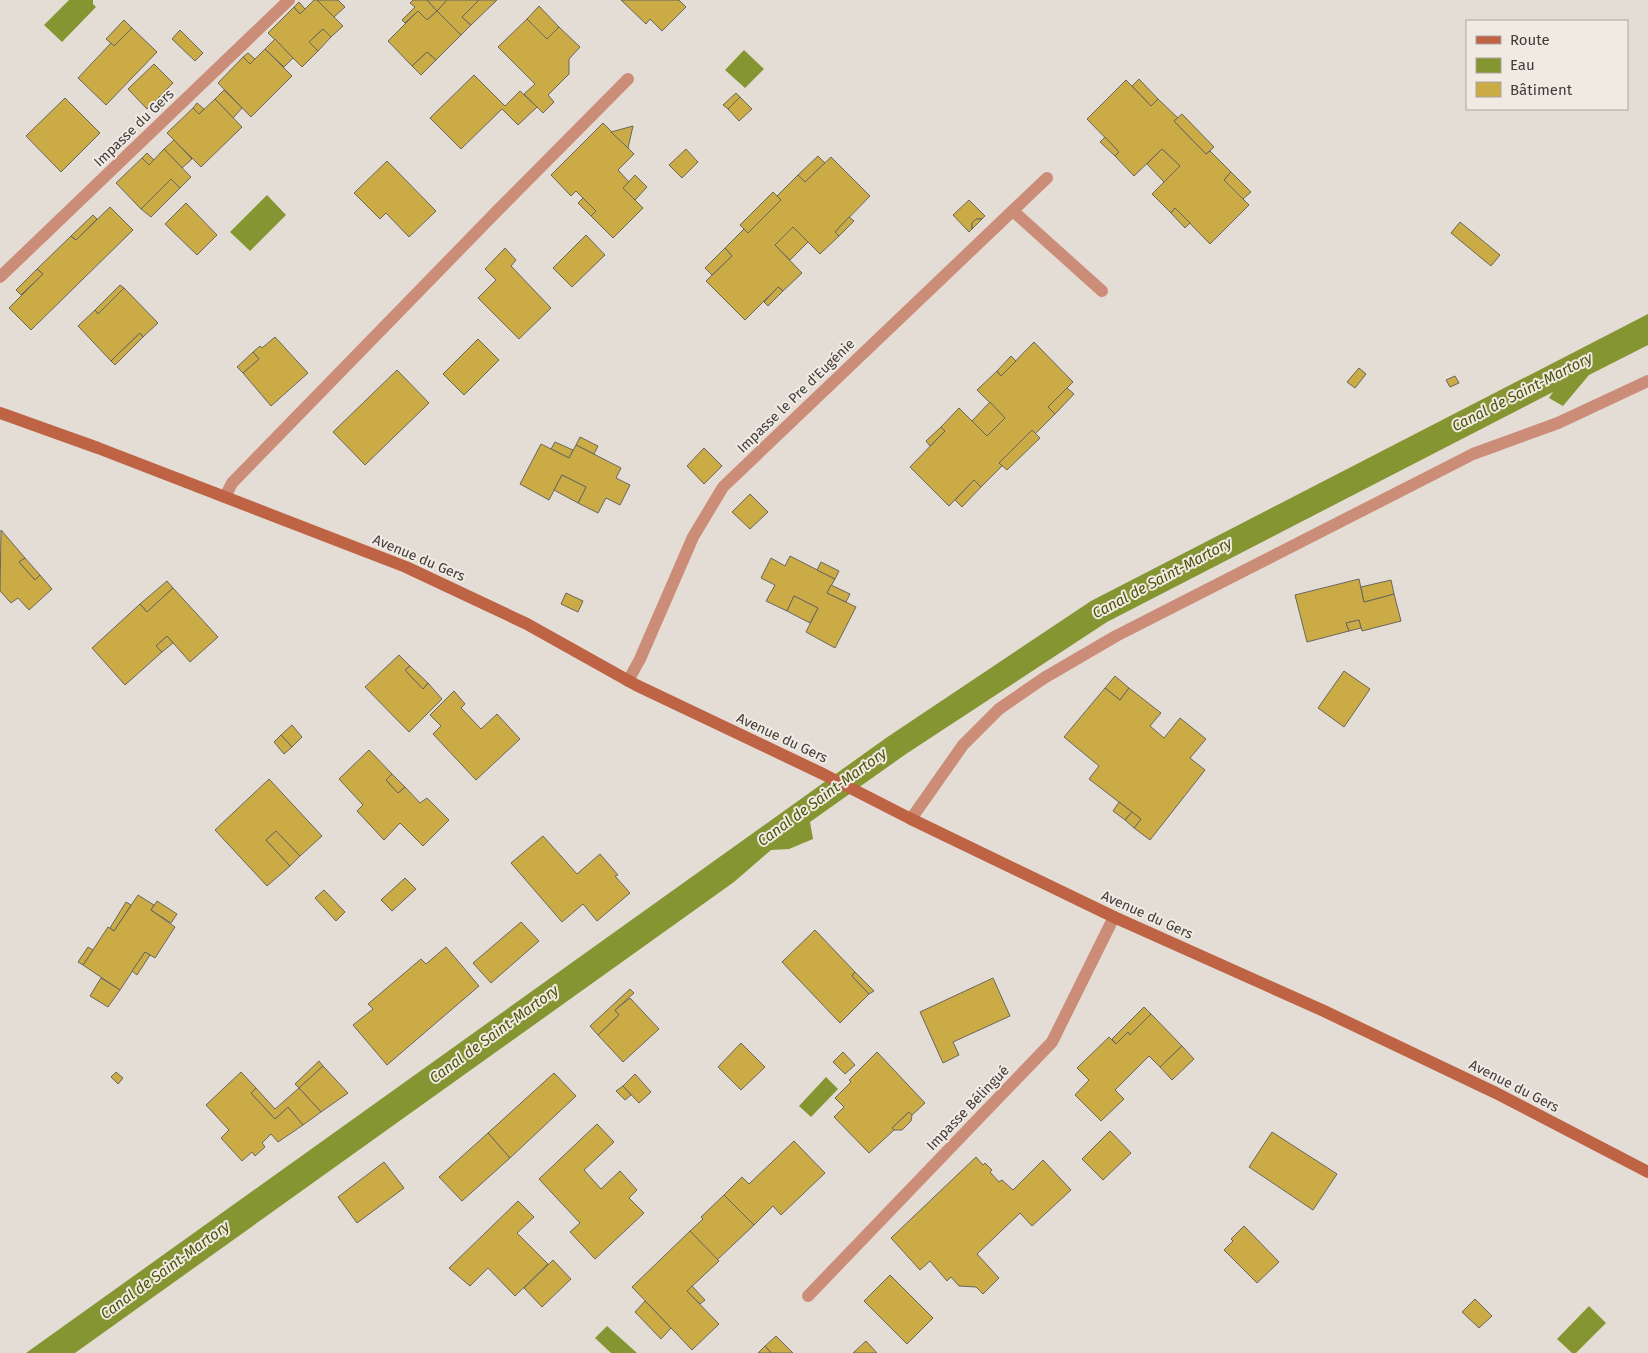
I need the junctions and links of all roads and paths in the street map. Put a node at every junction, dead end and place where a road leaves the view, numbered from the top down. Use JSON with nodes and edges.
{"nodes":[{"id":1,"x":289,"y":0,"type":"edge"},
{"id":2,"x":628,"y":79,"type":"dead end"},
{"id":3,"x":1046,"y":178,"type":"dead end"},
{"id":4,"x":1013,"y":211,"type":"junction"},
{"id":5,"x":0,"y":277,"type":"edge"},
{"id":6,"x":1102,"y":291,"type":"dead end"},
{"id":7,"x":1648,"y":381,"type":"edge"},
{"id":8,"x":0,"y":413,"type":"edge"},
{"id":9,"x":225,"y":497,"type":"junction"},
{"id":10,"x":628,"y":681,"type":"junction"},
{"id":11,"x":911,"y":819,"type":"junction"},
{"id":12,"x":1114,"y":917,"type":"junction"},
{"id":13,"x":1648,"y":1172,"type":"edge"},
{"id":14,"x":808,"y":1296,"type":"dead end"}],
"edges":[{"from":1,"to":5,"type":"street","name":"Impasse du Gers"},
{"from":2,"to":9,"type":"street"},
{"from":3,"to":4,"type":"street","name":"Impasse le Pre d'Eugénie"},
{"from":4,"to":6,"type":"street"},
{"from":4,"to":10,"type":"street","name":"Impasse le Pre d'Eugénie"},
{"from":7,"to":11,"type":"street"},
{"from":8,"to":9,"type":"main road","name":"Avenue du Gers"},
{"from":9,"to":10,"type":"main road","name":"Avenue du Gers"},
{"from":10,"to":11,"type":"main road","name":"Avenue du Gers"},
{"from":11,"to":12,"type":"main road","name":"Avenue du Gers"},
{"from":12,"to":13,"type":"main road","name":"Avenue du Gers"},
{"from":12,"to":14,"type":"street","name":"Impasse Bélingué"}]}
